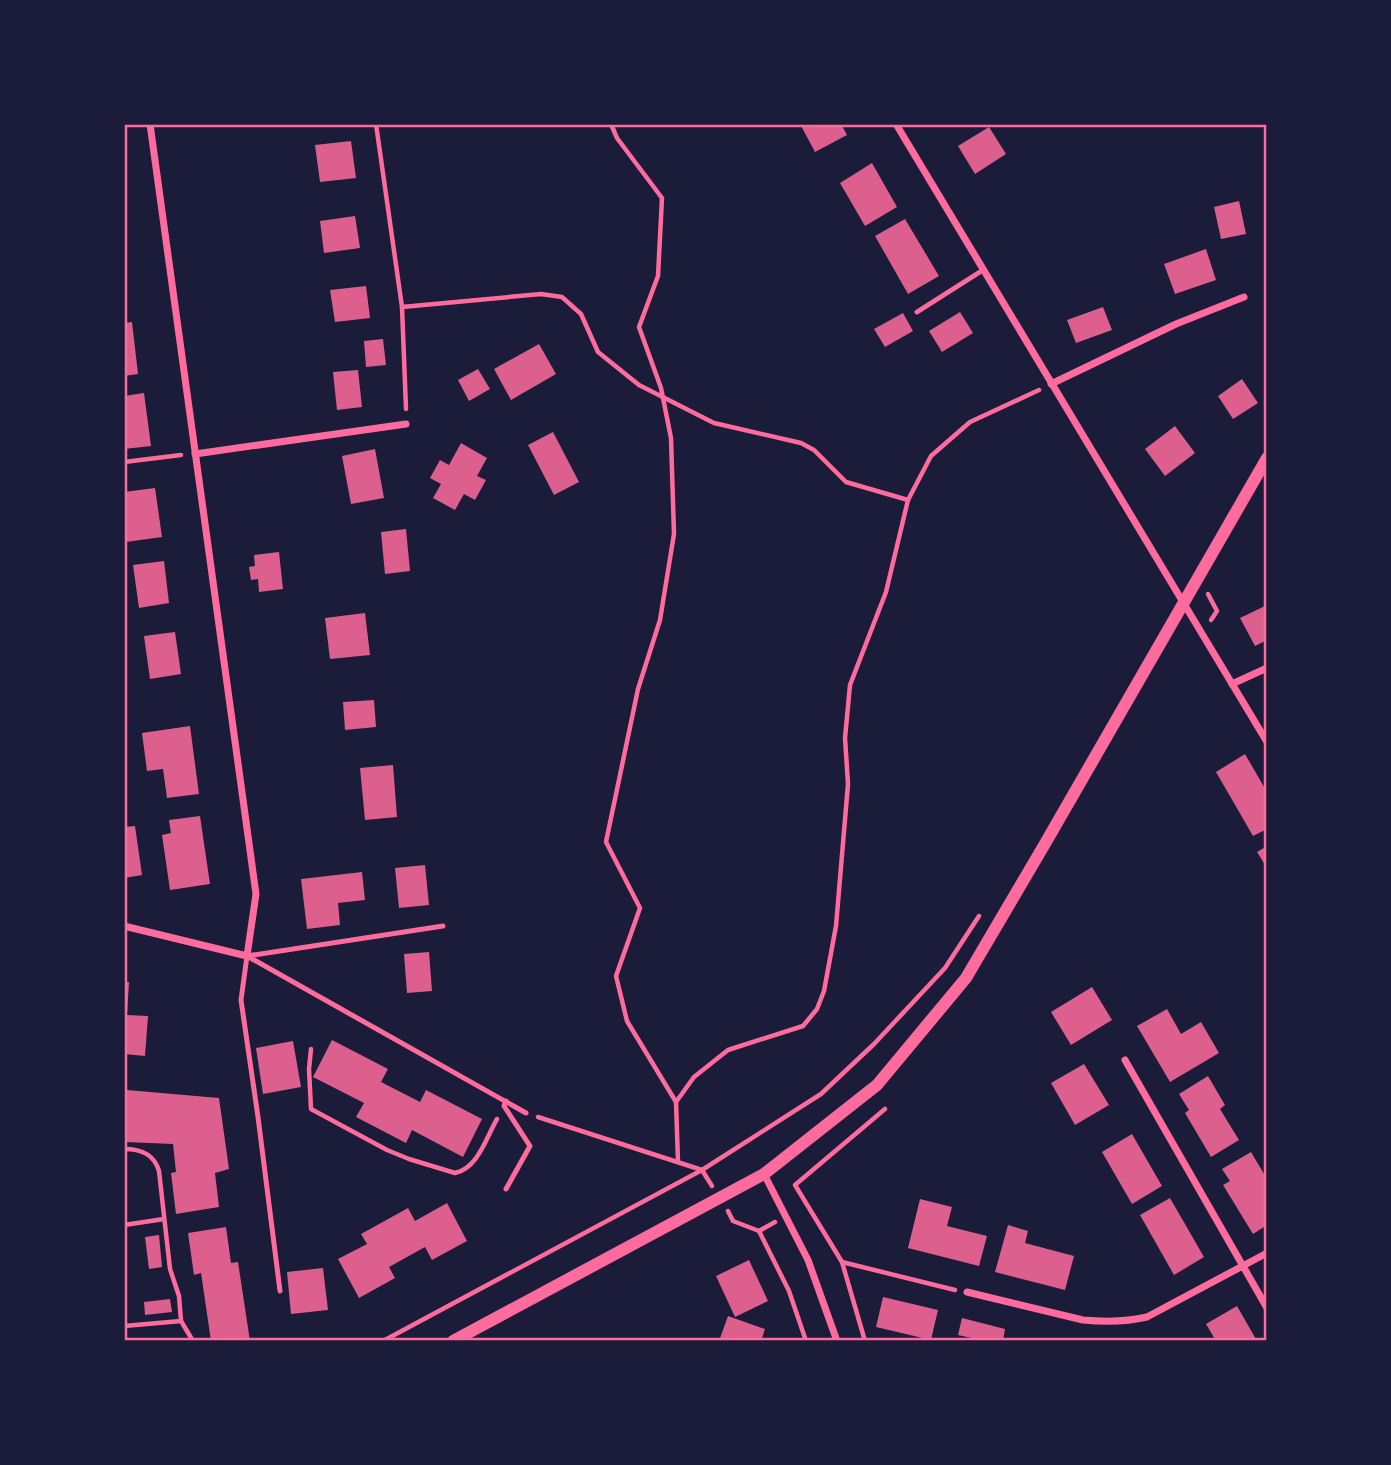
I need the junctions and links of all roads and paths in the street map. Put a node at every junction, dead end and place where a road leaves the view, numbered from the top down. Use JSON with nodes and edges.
{"nodes":[{"id":1,"x":150,"y":124,"type":"edge"},
{"id":2,"x":376,"y":124,"type":"edge"},
{"id":3,"x":611,"y":124,"type":"edge"},
{"id":4,"x":896,"y":124,"type":"edge"},
{"id":5,"x":983,"y":270,"type":"junction"},
{"id":6,"x":1244,"y":297,"type":"dead end"},
{"id":7,"x":401,"y":307,"type":"junction"},
{"id":8,"x":917,"y":312,"type":"dead end"},
{"id":9,"x":1051,"y":384,"type":"junction"},
{"id":10,"x":662,"y":397,"type":"junction"},
{"id":11,"x":406,"y":424,"type":"joint"},
{"id":12,"x":195,"y":454,"type":"junction"},
{"id":13,"x":1267,"y":458,"type":"edge"},
{"id":14,"x":124,"y":462,"type":"edge"},
{"id":15,"x":908,"y":500,"type":"junction"},
{"id":16,"x":1183,"y":604,"type":"junction"},
{"id":17,"x":1267,"y":668,"type":"edge"},
{"id":18,"x":1232,"y":684,"type":"junction"},
{"id":19,"x":1267,"y":742,"type":"edge"},
{"id":20,"x":980,"y":914,"type":"dead end"},
{"id":21,"x":124,"y":926,"type":"edge"},
{"id":22,"x":443,"y":926,"type":"dead end"},
{"id":23,"x":247,"y":956,"type":"junction"},
{"id":24,"x":311,"y":1049,"type":"dead end"},
{"id":25,"x":1125,"y":1060,"type":"dead end"},
{"id":26,"x":676,"y":1102,"type":"junction"},
{"id":27,"x":505,"y":1103,"type":"junction"},
{"id":28,"x":885,"y":1109,"type":"dead end"},
{"id":29,"x":526,"y":1113,"type":"joint"},
{"id":30,"x":124,"y":1149,"type":"edge"},
{"id":31,"x":678,"y":1162,"type":"junction"},
{"id":32,"x":702,"y":1170,"type":"junction"},
{"id":33,"x":764,"y":1174,"type":"junction"},
{"id":34,"x":506,"y":1189,"type":"dead end"},
{"id":35,"x":720,"y":1197,"type":"junction"},
{"id":36,"x":806,"y":1203,"type":"junction"},
{"id":37,"x":785,"y":1216,"type":"junction"},
{"id":38,"x":164,"y":1219,"type":"junction"},
{"id":39,"x":124,"y":1225,"type":"edge"},
{"id":40,"x":759,"y":1231,"type":"junction"},
{"id":41,"x":1267,"y":1253,"type":"edge"},
{"id":42,"x":842,"y":1262,"type":"junction"},
{"id":43,"x":1243,"y":1266,"type":"junction"},
{"id":44,"x":280,"y":1291,"type":"dead end"},
{"id":45,"x":967,"y":1292,"type":"joint"},
{"id":46,"x":1267,"y":1308,"type":"edge"},
{"id":47,"x":181,"y":1321,"type":"junction"},
{"id":48,"x":124,"y":1326,"type":"edge"},
{"id":49,"x":193,"y":1341,"type":"edge"},
{"id":50,"x":383,"y":1341,"type":"edge"},
{"id":51,"x":453,"y":1341,"type":"edge"},
{"id":52,"x":806,"y":1341,"type":"edge"},
{"id":53,"x":837,"y":1341,"type":"edge"},
{"id":54,"x":865,"y":1341,"type":"edge"}],
"edges":[{"from":1,"to":12,"type":"street"},
{"from":2,"to":7,"type":"path"},
{"from":3,"to":10,"type":"path"},
{"from":4,"to":5,"type":"street"},
{"from":5,"to":8,"type":"lane"},
{"from":5,"to":9,"type":"street"},
{"from":6,"to":9,"type":"street"},
{"from":7,"to":10,"type":"path"},
{"from":7,"to":11,"type":"path"},
{"from":9,"to":15,"type":"path"},
{"from":9,"to":16,"type":"street"},
{"from":10,"to":15,"type":"path"},
{"from":10,"to":26,"type":"path"},
{"from":11,"to":12,"type":"street"},
{"from":12,"to":14,"type":"path"},
{"from":12,"to":23,"type":"street"},
{"from":13,"to":16,"type":"street"},
{"from":15,"to":26,"type":"path"},
{"from":16,"to":18,"type":"street"},
{"from":16,"to":33,"type":"street"},
{"from":17,"to":18,"type":"street"},
{"from":18,"to":19,"type":"street"},
{"from":20,"to":32,"type":"path"},
{"from":21,"to":23,"type":"street"},
{"from":22,"to":23,"type":"lane"},
{"from":23,"to":27,"type":"lane"},
{"from":23,"to":44,"type":"lane"},
{"from":24,"to":27,"type":"path"},
{"from":25,"to":43,"type":"street"},
{"from":26,"to":31,"type":"path"},
{"from":27,"to":29,"type":"lane"},
{"from":27,"to":34,"type":"lane"},
{"from":28,"to":36,"type":"path"},
{"from":29,"to":31,"type":"path"},
{"from":30,"to":38,"type":"path"},
{"from":31,"to":32,"type":"path"},
{"from":32,"to":35,"type":"path"},
{"from":32,"to":50,"type":"path"},
{"from":33,"to":35,"type":"street"},
{"from":33,"to":37,"type":"street"},
{"from":35,"to":40,"type":"path"},
{"from":35,"to":51,"type":"street"},
{"from":36,"to":37,"type":"path"},
{"from":36,"to":42,"type":"path"},
{"from":37,"to":40,"type":"path"},
{"from":37,"to":53,"type":"street"},
{"from":38,"to":39,"type":"path"},
{"from":38,"to":47,"type":"path"},
{"from":40,"to":52,"type":"path"},
{"from":41,"to":43,"type":"street"},
{"from":42,"to":45,"type":"path"},
{"from":42,"to":54,"type":"path"},
{"from":43,"to":45,"type":"street"},
{"from":43,"to":46,"type":"street"},
{"from":47,"to":48,"type":"path"},
{"from":47,"to":49,"type":"path"}]}
